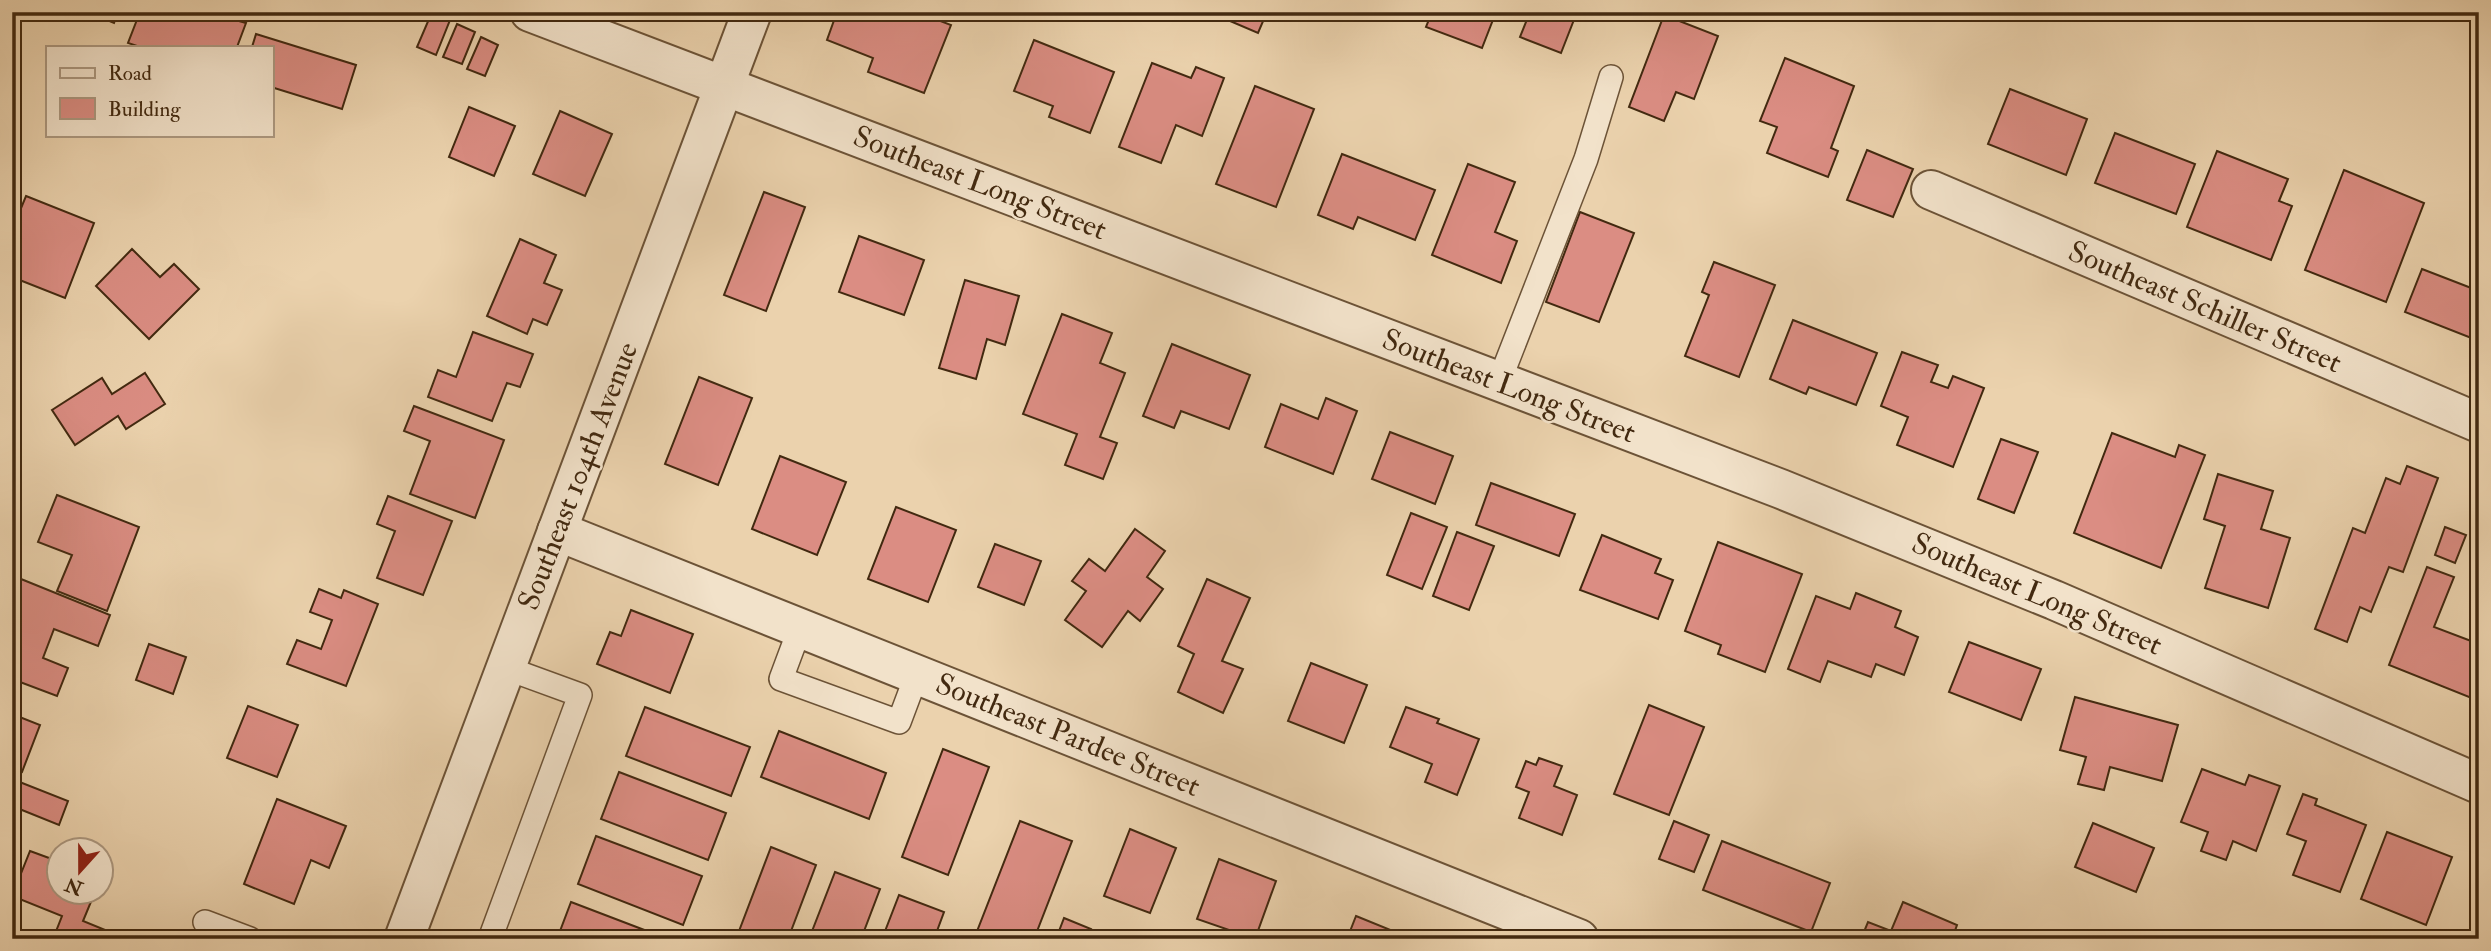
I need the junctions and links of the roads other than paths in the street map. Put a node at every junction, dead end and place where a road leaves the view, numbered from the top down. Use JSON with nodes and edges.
{"nodes":[{"id":1,"x":530,"y":12,"type":"edge"},
{"id":2,"x":752,"y":12,"type":"edge"},
{"id":3,"x":1611,"y":77,"type":"dead end"},
{"id":4,"x":724,"y":86,"type":"junction"},
{"id":5,"x":1931,"y":190,"type":"dead end"},
{"id":6,"x":1499,"y":382,"type":"junction"},
{"id":7,"x":2479,"y":423,"type":"edge"},
{"id":8,"x":557,"y":531,"type":"junction"},
{"id":9,"x":800,"y":628,"type":"junction"},
{"id":10,"x":506,"y":668,"type":"junction"},
{"id":11,"x":917,"y":674,"type":"junction"},
{"id":12,"x":2479,"y":784,"type":"edge"},
{"id":13,"x":205,"y":922,"type":"dead end"},
{"id":14,"x":250,"y":939,"type":"edge"},
{"id":15,"x":404,"y":939,"type":"edge"},
{"id":16,"x":490,"y":939,"type":"edge"},
{"id":17,"x":1578,"y":939,"type":"edge"}],
"edges":[{"from":1,"to":4,"type":"street","name":"Southeast Long Street"},
{"from":2,"to":4,"type":"street","name":"Southeast 104th Avenue"},
{"from":3,"to":6,"type":"lane"},
{"from":4,"to":6,"type":"street","name":"Southeast Long Street"},
{"from":4,"to":8,"type":"street","name":"Southeast 104th Avenue"},
{"from":5,"to":7,"type":"street","name":"Southeast Schiller Street"},
{"from":6,"to":12,"type":"street","name":"Southeast Long Street"},
{"from":8,"to":9,"type":"street","name":"Southeast Pardee Street"},
{"from":8,"to":10,"type":"street","name":"Southeast 104th Avenue"},
{"from":9,"to":11,"type":"street","name":"Southeast Pardee Street"},
{"from":9,"to":11,"type":"lane"},
{"from":10,"to":15,"type":"street","name":"Southeast 104th Avenue"},
{"from":10,"to":16,"type":"lane"},
{"from":11,"to":17,"type":"street","name":"Southeast Pardee Street"},
{"from":13,"to":14,"type":"lane"}]}
